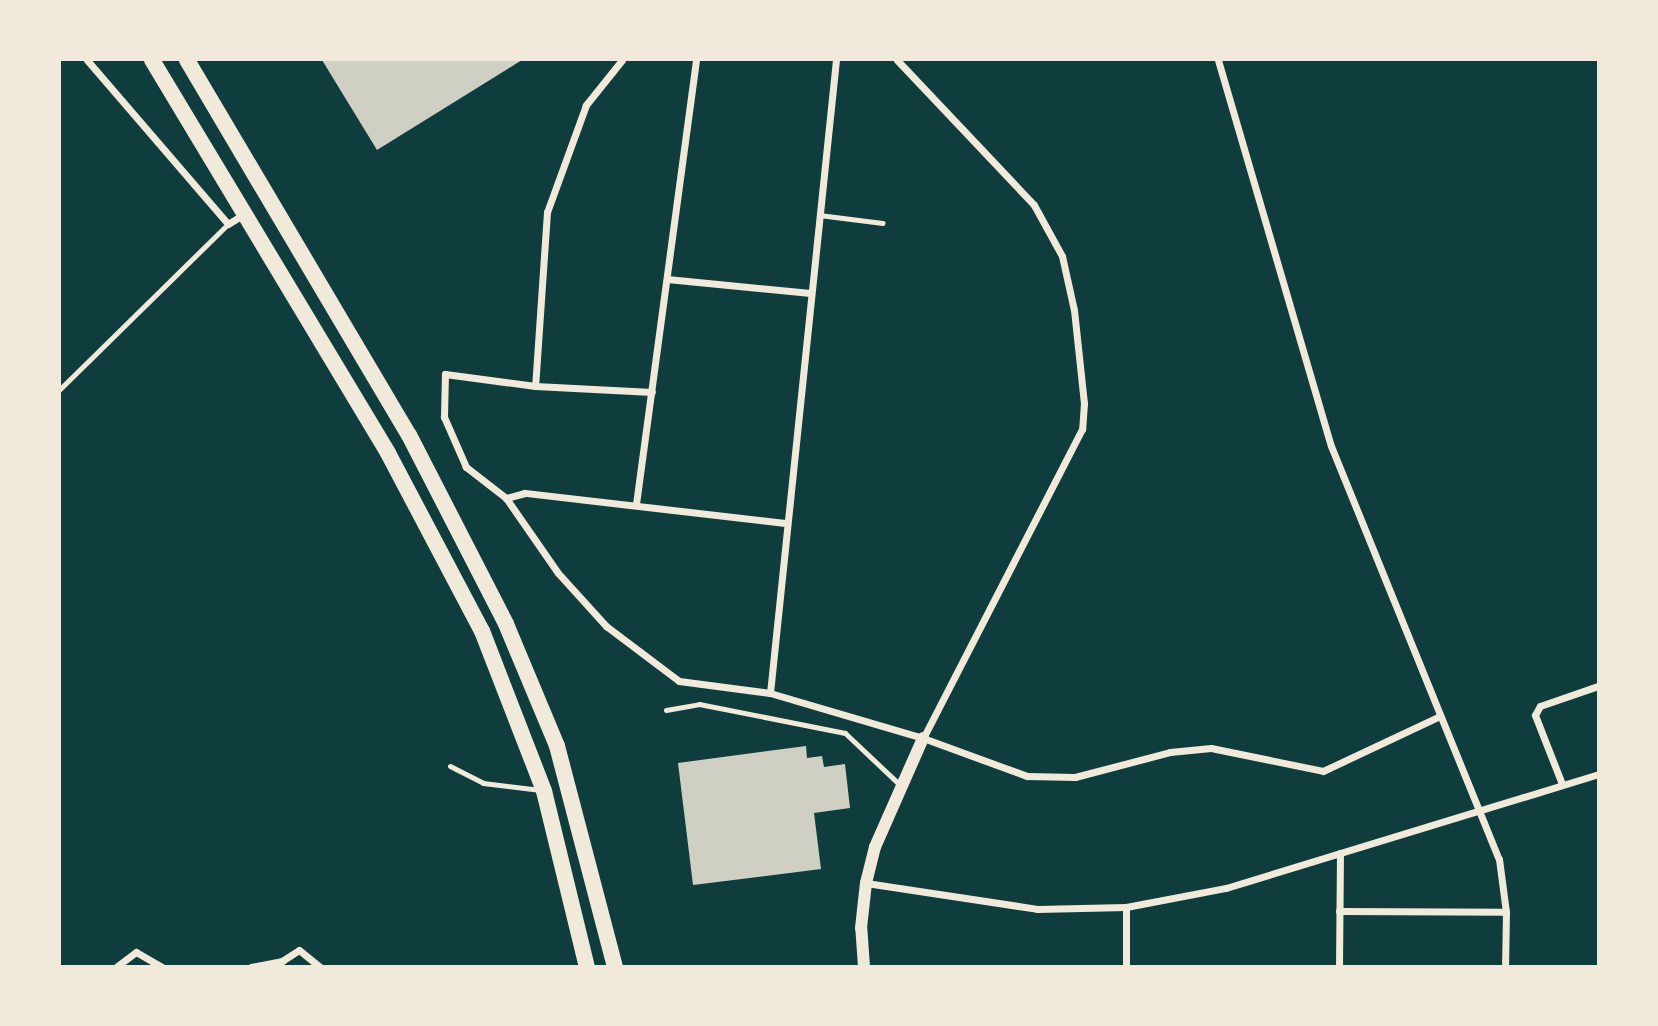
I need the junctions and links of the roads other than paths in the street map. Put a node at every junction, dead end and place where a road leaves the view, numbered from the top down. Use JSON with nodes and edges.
{"nodes":[{"id":1,"x":87,"y":60,"type":"edge"},
{"id":2,"x":152,"y":60,"type":"edge"},
{"id":3,"x":187,"y":60,"type":"edge"},
{"id":4,"x":622,"y":60,"type":"edge"},
{"id":5,"x":696,"y":60,"type":"edge"},
{"id":6,"x":836,"y":60,"type":"edge"},
{"id":7,"x":897,"y":60,"type":"edge"},
{"id":8,"x":1218,"y":60,"type":"edge"},
{"id":9,"x":244,"y":214,"type":"junction"},
{"id":10,"x":819,"y":215,"type":"junction"},
{"id":11,"x":883,"y":223,"type":"dead end"},
{"id":12,"x":228,"y":224,"type":"junction"},
{"id":13,"x":667,"y":279,"type":"junction"},
{"id":14,"x":810,"y":293,"type":"junction"},
{"id":15,"x":535,"y":386,"type":"junction"},
{"id":16,"x":60,"y":389,"type":"edge"},
{"id":17,"x":652,"y":392,"type":"junction"},
{"id":18,"x":506,"y":498,"type":"junction"},
{"id":19,"x":635,"y":504,"type":"junction"},
{"id":20,"x":785,"y":523,"type":"junction"},
{"id":21,"x":1598,"y":686,"type":"edge"},
{"id":22,"x":770,"y":693,"type":"junction"},
{"id":23,"x":666,"y":710,"type":"dead end"},
{"id":24,"x":1440,"y":716,"type":"junction"},
{"id":25,"x":923,"y":738,"type":"junction"},
{"id":26,"x":450,"y":766,"type":"dead end"},
{"id":27,"x":1598,"y":774,"type":"edge"},
{"id":28,"x":1562,"y":784,"type":"junction"},
{"id":29,"x":904,"y":788,"type":"junction"},
{"id":30,"x":544,"y":791,"type":"junction"},
{"id":31,"x":1479,"y":810,"type":"junction"},
{"id":32,"x":1340,"y":853,"type":"junction"},
{"id":33,"x":866,"y":883,"type":"junction"},
{"id":34,"x":1126,"y":907,"type":"junction"},
{"id":35,"x":1339,"y":911,"type":"junction"},
{"id":36,"x":1506,"y":912,"type":"junction"},
{"id":37,"x":116,"y":967,"type":"edge"},
{"id":38,"x":162,"y":967,"type":"edge"},
{"id":39,"x":251,"y":967,"type":"edge"},
{"id":40,"x":320,"y":967,"type":"edge"},
{"id":41,"x":587,"y":967,"type":"edge"},
{"id":42,"x":615,"y":967,"type":"edge"},
{"id":43,"x":864,"y":967,"type":"edge"},
{"id":44,"x":1126,"y":967,"type":"edge"},
{"id":45,"x":1339,"y":967,"type":"edge"},
{"id":46,"x":1505,"y":967,"type":"edge"}],
"edges":[{"from":1,"to":12,"type":"street"},
{"from":2,"to":9,"type":"highway"},
{"from":3,"to":42,"type":"highway"},
{"from":4,"to":15,"type":"street"},
{"from":5,"to":13,"type":"street"},
{"from":6,"to":10,"type":"street"},
{"from":7,"to":25,"type":"street"},
{"from":8,"to":24,"type":"street"},
{"from":9,"to":12,"type":"street"},
{"from":9,"to":30,"type":"highway"},
{"from":10,"to":11,"type":"lane"},
{"from":10,"to":14,"type":"street"},
{"from":12,"to":16,"type":"lane"},
{"from":13,"to":14,"type":"street"},
{"from":13,"to":17,"type":"street"},
{"from":14,"to":20,"type":"street"},
{"from":15,"to":17,"type":"street"},
{"from":15,"to":18,"type":"street"},
{"from":17,"to":19,"type":"street"},
{"from":18,"to":19,"type":"street"},
{"from":18,"to":22,"type":"street"},
{"from":19,"to":20,"type":"street"},
{"from":20,"to":22,"type":"street"},
{"from":21,"to":28,"type":"street"},
{"from":22,"to":25,"type":"street"},
{"from":23,"to":29,"type":"lane"},
{"from":24,"to":25,"type":"street"},
{"from":24,"to":31,"type":"street"},
{"from":25,"to":29,"type":"street"},
{"from":26,"to":30,"type":"lane"},
{"from":27,"to":28,"type":"street"},
{"from":28,"to":31,"type":"street"},
{"from":29,"to":33,"type":"street"},
{"from":30,"to":41,"type":"highway"},
{"from":31,"to":32,"type":"street"},
{"from":31,"to":36,"type":"street"},
{"from":32,"to":34,"type":"street"},
{"from":32,"to":35,"type":"street"},
{"from":33,"to":34,"type":"street"},
{"from":33,"to":43,"type":"street"},
{"from":34,"to":44,"type":"street"},
{"from":35,"to":36,"type":"street"},
{"from":35,"to":45,"type":"street"},
{"from":36,"to":46,"type":"street"},
{"from":37,"to":38,"type":"street"},
{"from":39,"to":40,"type":"street"}]}
